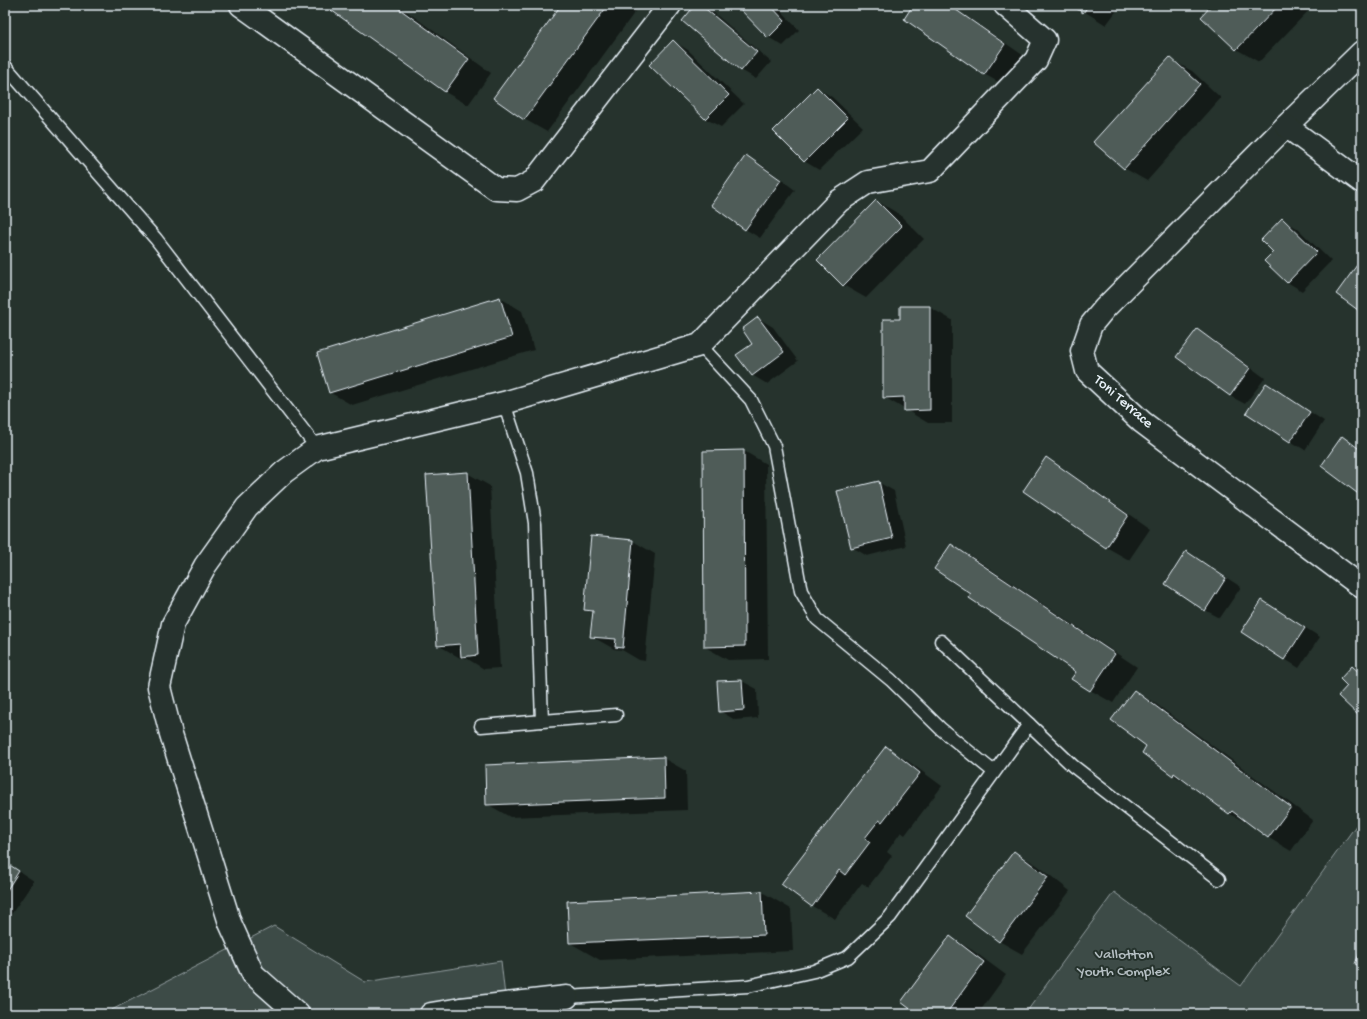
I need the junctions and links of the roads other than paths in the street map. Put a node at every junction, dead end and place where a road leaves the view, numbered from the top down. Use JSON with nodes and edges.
{"nodes":[{"id":1,"x":241,"y":5,"type":"edge"},
{"id":2,"x":670,"y":5,"type":"edge"},
{"id":3,"x":1005,"y":5,"type":"edge"},
{"id":4,"x":1362,"y":52,"type":"edge"},
{"id":5,"x":5,"y":66,"type":"edge"},
{"id":6,"x":1286,"y":126,"type":"junction"},
{"id":7,"x":1362,"y":182,"type":"edge"},
{"id":8,"x":700,"y":345,"type":"junction"},
{"id":9,"x":504,"y":403,"type":"junction"},
{"id":10,"x":317,"y":448,"type":"junction"},
{"id":11,"x":1362,"y":587,"type":"edge"},
{"id":12,"x":941,"y":641,"type":"dead end"},
{"id":13,"x":616,"y":715,"type":"dead end"},
{"id":14,"x":542,"y":721,"type":"junction"},
{"id":15,"x":1029,"y":724,"type":"junction"},
{"id":16,"x":481,"y":726,"type":"dead end"},
{"id":17,"x":994,"y":772,"type":"junction"},
{"id":18,"x":1219,"y":879,"type":"dead end"},
{"id":19,"x":567,"y":997,"type":"joint"},
{"id":20,"x":462,"y":1012,"type":"edge"},
{"id":21,"x":298,"y":1014,"type":"edge"},
{"id":22,"x":431,"y":1014,"type":"edge"}],
"edges":[{"from":1,"to":2,"type":"street"},
{"from":3,"to":8,"type":"street"},
{"from":4,"to":6,"type":"street","name":"Toni Terrace"},
{"from":5,"to":10,"type":"lane"},
{"from":6,"to":7,"type":"street"},
{"from":6,"to":11,"type":"street","name":"Toni Terrace"},
{"from":8,"to":9,"type":"street"},
{"from":8,"to":17,"type":"lane"},
{"from":9,"to":10,"type":"street"},
{"from":9,"to":14,"type":"lane"},
{"from":10,"to":21,"type":"street"},
{"from":12,"to":15,"type":"lane"},
{"from":13,"to":14,"type":"lane"},
{"from":14,"to":16,"type":"lane"},
{"from":15,"to":17,"type":"lane"},
{"from":15,"to":18,"type":"lane"},
{"from":17,"to":19,"type":"lane"},
{"from":19,"to":20,"type":"street"},
{"from":20,"to":22,"type":"street"}]}
